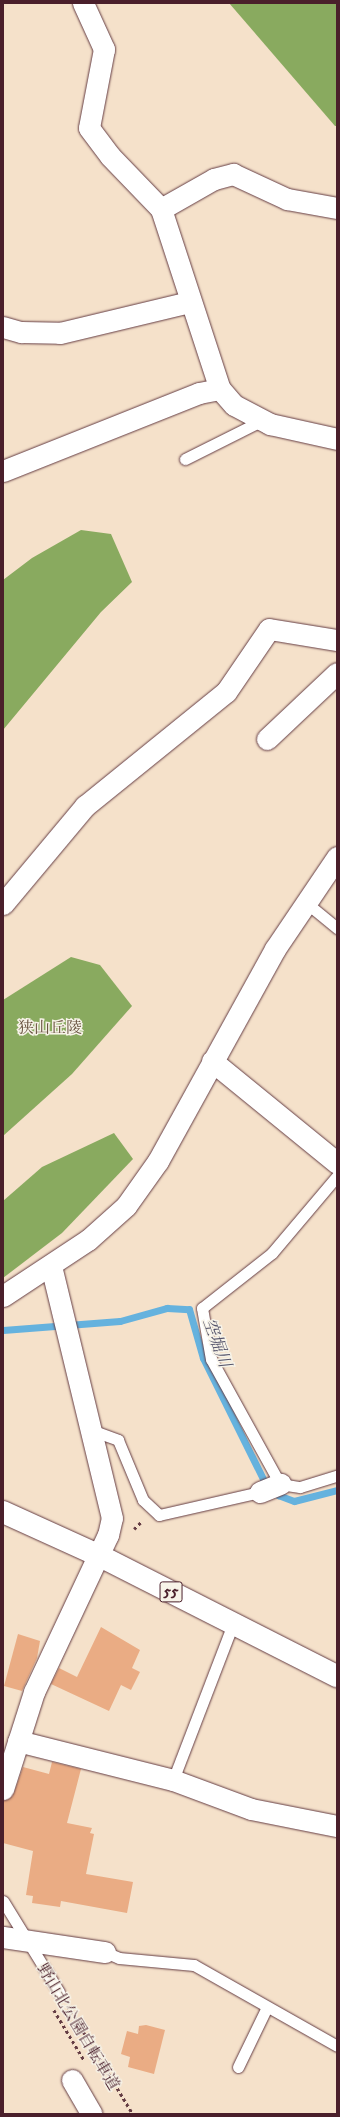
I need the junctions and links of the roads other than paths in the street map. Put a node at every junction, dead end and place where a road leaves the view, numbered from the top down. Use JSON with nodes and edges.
{"nodes":[{"id":1,"x":84,"y":3,"type":"edge"},
{"id":2,"x":161,"y":208,"type":"junction"},
{"id":3,"x":337,"y":208,"type":"edge"},
{"id":4,"x":189,"y":302,"type":"junction"},
{"id":5,"x":3,"y":327,"type":"edge"},
{"id":6,"x":220,"y":389,"type":"junction"},
{"id":7,"x":263,"y":420,"type":"junction"},
{"id":8,"x":337,"y":439,"type":"edge"},
{"id":9,"x":185,"y":459,"type":"dead end"},
{"id":10,"x":3,"y":470,"type":"edge"},
{"id":11,"x":337,"y":640,"type":"edge"},
{"id":12,"x":337,"y":673,"type":"edge"},
{"id":13,"x":267,"y":739,"type":"dead end"},
{"id":14,"x":337,"y":857,"type":"edge"},
{"id":15,"x":304,"y":901,"type":"junction"},
{"id":16,"x":3,"y":904,"type":"edge"},
{"id":17,"x":337,"y":928,"type":"edge"},
{"id":18,"x":212,"y":1061,"type":"junction"},
{"id":19,"x":337,"y":1163,"type":"edge"},
{"id":20,"x":337,"y":1176,"type":"edge"},
{"id":21,"x":51,"y":1266,"type":"junction"},
{"id":22,"x":3,"y":1296,"type":"edge"},
{"id":23,"x":91,"y":1430,"type":"junction"},
{"id":24,"x":337,"y":1476,"type":"edge"},
{"id":25,"x":280,"y":1484,"type":"junction"},
{"id":26,"x":260,"y":1492,"type":"joint"},
{"id":27,"x":3,"y":1512,"type":"edge"},
{"id":28,"x":98,"y":1555,"type":"junction"},
{"id":29,"x":233,"y":1624,"type":"junction"},
{"id":30,"x":337,"y":1676,"type":"edge"},
{"id":31,"x":18,"y":1741,"type":"junction"},
{"id":32,"x":7,"y":1760,"type":"edge"},
{"id":33,"x":173,"y":1780,"type":"junction"},
{"id":34,"x":3,"y":1789,"type":"edge"},
{"id":35,"x":337,"y":1826,"type":"edge"},
{"id":36,"x":3,"y":1901,"type":"edge"},
{"id":37,"x":3,"y":1937,"type":"edge"},
{"id":38,"x":26,"y":1941,"type":"junction"},
{"id":39,"x":105,"y":1952,"type":"joint"},
{"id":40,"x":59,"y":1992,"type":"road end"},
{"id":41,"x":266,"y":2009,"type":"junction"},
{"id":42,"x":337,"y":2046,"type":"edge"},
{"id":43,"x":238,"y":2067,"type":"dead end"},
{"id":44,"x":72,"y":2080,"type":"dead end"},
{"id":45,"x":92,"y":2114,"type":"edge"}],
"edges":[{"from":1,"to":2,"type":"street"},
{"from":2,"to":3,"type":"street"},
{"from":2,"to":4,"type":"street"},
{"from":4,"to":5,"type":"street"},
{"from":4,"to":6,"type":"street"},
{"from":6,"to":7,"type":"street"},
{"from":6,"to":10,"type":"street"},
{"from":7,"to":8,"type":"street"},
{"from":7,"to":9,"type":"lane"},
{"from":11,"to":16,"type":"street"},
{"from":12,"to":13,"type":"street"},
{"from":14,"to":15,"type":"street"},
{"from":15,"to":17,"type":"lane"},
{"from":15,"to":18,"type":"street"},
{"from":18,"to":19,"type":"street"},
{"from":18,"to":21,"type":"street"},
{"from":20,"to":25,"type":"lane"},
{"from":21,"to":22,"type":"street"},
{"from":21,"to":23,"type":"street"},
{"from":23,"to":26,"type":"lane"},
{"from":23,"to":28,"type":"street"},
{"from":24,"to":25,"type":"lane"},
{"from":25,"to":26,"type":"street"},
{"from":27,"to":28,"type":"main road","number":"55"},
{"from":28,"to":29,"type":"main road","number":"55"},
{"from":28,"to":31,"type":"street"},
{"from":29,"to":30,"type":"main road","number":"55"},
{"from":29,"to":33,"type":"lane"},
{"from":31,"to":32,"type":"street"},
{"from":31,"to":33,"type":"street"},
{"from":32,"to":34,"type":"street"},
{"from":33,"to":35,"type":"street"},
{"from":36,"to":38,"type":"lane"},
{"from":37,"to":38,"type":"street"},
{"from":38,"to":39,"type":"street"},
{"from":38,"to":40,"type":"lane"},
{"from":39,"to":41,"type":"lane"},
{"from":41,"to":42,"type":"lane"},
{"from":41,"to":43,"type":"lane"},
{"from":44,"to":45,"type":"street"}]}
